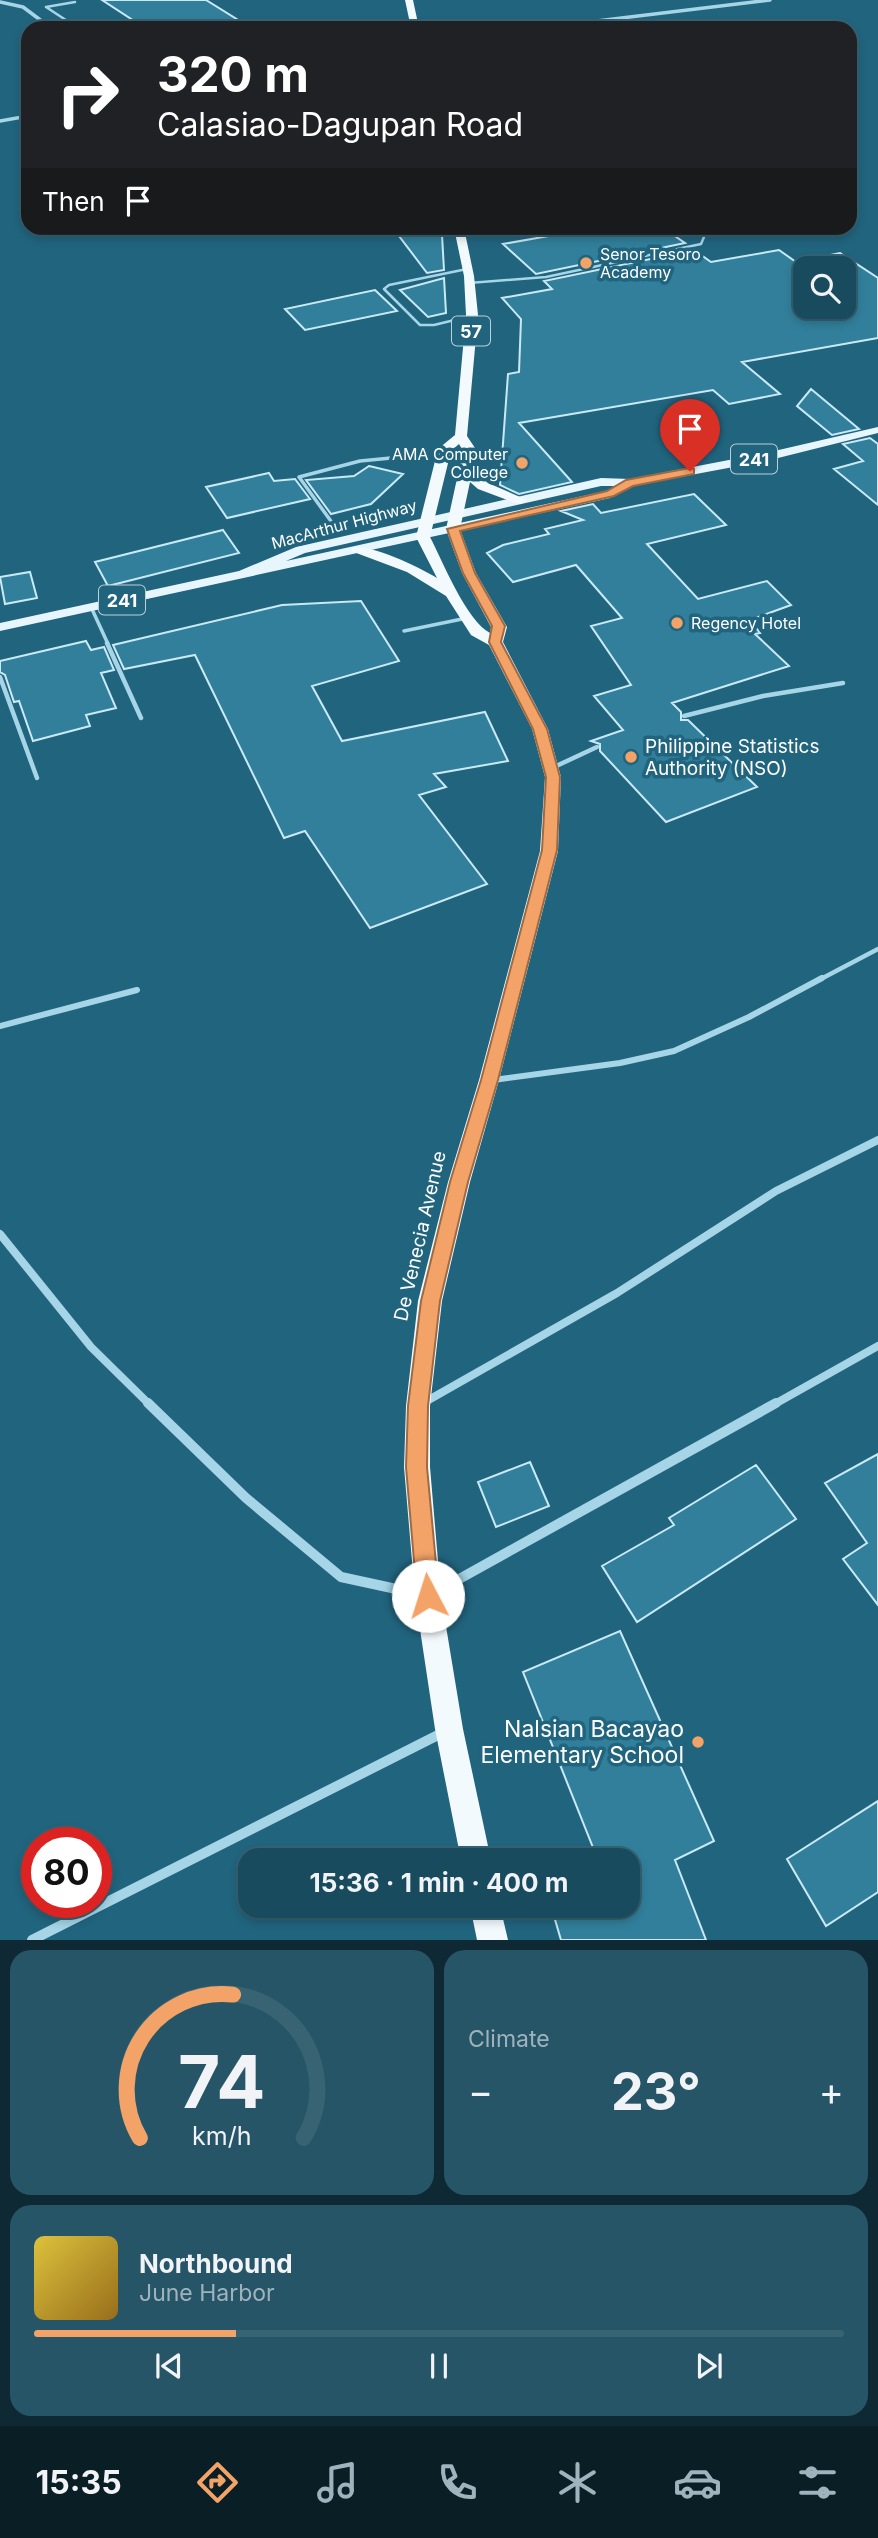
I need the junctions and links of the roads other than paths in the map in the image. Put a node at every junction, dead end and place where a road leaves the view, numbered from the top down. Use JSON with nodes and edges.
{"nodes":[{"id":1,"x":409,"y":0,"type":"edge"},
{"id":2,"x":770,"y":0,"type":"edge"},
{"id":3,"x":0,"y":2,"type":"edge"},
{"id":4,"x":75,"y":2,"type":"dead end"},
{"id":5,"x":42,"y":21,"type":"edge"},
{"id":6,"x":67,"y":21,"type":"edge"},
{"id":7,"x":414,"y":21,"type":"edge"},
{"id":8,"x":597,"y":21,"type":"edge"},
{"id":9,"x":21,"y":117,"type":"edge"},
{"id":10,"x":0,"y":121,"type":"edge"},
{"id":11,"x":460,"y":235,"type":"edge"},
{"id":12,"x":701,"y":235,"type":"edge"},
{"id":13,"x":467,"y":269,"type":"junction"},
{"id":14,"x":469,"y":283,"type":"junction"},
{"id":15,"x":472,"y":315,"type":"junction"},
{"id":16,"x":878,"y":430,"type":"edge"},
{"id":17,"x":461,"y":436,"type":"junction"},
{"id":18,"x":422,"y":455,"type":"dead end"},
{"id":19,"x":467,"y":473,"type":"junction"},
{"id":20,"x":630,"y":483,"type":"junction"},
{"id":21,"x":520,"y":500,"type":"junction"},
{"id":22,"x":454,"y":522,"type":"junction"},
{"id":23,"x":333,"y":524,"type":"dead end"},
{"id":24,"x":424,"y":529,"type":"junction"},
{"id":25,"x":358,"y":551,"type":"junction"},
{"id":26,"x":244,"y":573,"type":"junction"},
{"id":27,"x":453,"y":596,"type":"junction"},
{"id":28,"x":90,"y":607,"type":"junction"},
{"id":29,"x":467,"y":618,"type":"junction"},
{"id":30,"x":0,"y":627,"type":"edge"},
{"id":31,"x":404,"y":631,"type":"dead end"},
{"id":32,"x":495,"y":642,"type":"junction"},
{"id":33,"x":0,"y":677,"type":"edge"},
{"id":34,"x":843,"y":683,"type":"dead end"},
{"id":35,"x":684,"y":716,"type":"dead end"},
{"id":36,"x":141,"y":718,"type":"dead end"},
{"id":37,"x":597,"y":747,"type":"dead end"},
{"id":38,"x":552,"y":768,"type":"junction"},
{"id":39,"x":37,"y":778,"type":"dead end"},
{"id":40,"x":878,"y":949,"type":"edge"},
{"id":41,"x":137,"y":990,"type":"dead end"},
{"id":42,"x":0,"y":1026,"type":"edge"},
{"id":43,"x":489,"y":1080,"type":"junction"},
{"id":44,"x":878,"y":1140,"type":"edge"},
{"id":45,"x":0,"y":1234,"type":"edge"},
{"id":46,"x":878,"y":1346,"type":"edge"},
{"id":47,"x":418,"y":1406,"type":"junction"},
{"id":48,"x":428,"y":1596,"type":"junction"},
{"id":49,"x":450,"y":1729,"type":"junction"},
{"id":50,"x":474,"y":1848,"type":"edge"},
{"id":51,"x":488,"y":1918,"type":"edge"},
{"id":52,"x":32,"y":1940,"type":"edge"},
{"id":53,"x":493,"y":1940,"type":"edge"}],
"edges":[{"from":1,"to":7,"type":"highway"},
{"from":2,"to":8,"type":"street"},
{"from":3,"to":5,"type":"street"},
{"from":4,"to":6,"type":"lane"},
{"from":9,"to":10,"type":"street"},
{"from":11,"to":13,"type":"highway","number":"57"},
{"from":12,"to":14,"type":"lane"},
{"from":13,"to":14,"type":"highway","number":"57"},
{"from":13,"to":15,"type":"lane"},
{"from":14,"to":15,"type":"highway","number":"57"},
{"from":15,"to":17,"type":"highway","number":"57"},
{"from":16,"to":20,"type":"main road","number":"241"},
{"from":17,"to":19,"type":"highway","number":"57"},
{"from":17,"to":24,"type":"highway"},
{"from":18,"to":23,"type":"lane"},
{"from":19,"to":21,"type":"highway"},
{"from":19,"to":22,"type":"highway","number":"57"},
{"from":20,"to":21,"type":"main road","number":"241"},
{"from":20,"to":22,"type":"main road","number":"241"},
{"from":21,"to":22,"type":"main road","number":"241"},
{"from":22,"to":24,"type":"main road","number":"241"},
{"from":22,"to":32,"type":"highway","name":"De Venecia Avenue"},
{"from":24,"to":25,"type":"main road","name":"MacArthur Highway","number":"241"},
{"from":24,"to":26,"type":"main road","name":"MacArthur Highway","number":"241"},
{"from":24,"to":27,"type":"highway","name":"De Venecia Avenue"},
{"from":25,"to":26,"type":"main road","name":"MacArthur Highway","number":"241"},
{"from":25,"to":27,"type":"highway"},
{"from":26,"to":28,"type":"main road","name":"MacArthur Highway","number":"241"},
{"from":27,"to":29,"type":"highway","name":"De Venecia Avenue"},
{"from":28,"to":30,"type":"main road","name":"MacArthur Highway","number":"241"},
{"from":28,"to":36,"type":"lane"},
{"from":29,"to":31,"type":"lane"},
{"from":29,"to":32,"type":"highway","name":"De Venecia Avenue"},
{"from":32,"to":38,"type":"highway","name":"De Venecia Avenue"},
{"from":33,"to":39,"type":"lane"},
{"from":34,"to":35,"type":"lane"},
{"from":37,"to":38,"type":"lane"},
{"from":38,"to":43,"type":"highway","name":"De Venecia Avenue"},
{"from":40,"to":43,"type":"lane"},
{"from":41,"to":42,"type":"lane"},
{"from":43,"to":47,"type":"highway","name":"De Venecia Avenue"},
{"from":44,"to":47,"type":"street"},
{"from":45,"to":48,"type":"street"},
{"from":46,"to":48,"type":"street"},
{"from":47,"to":48,"type":"highway","name":"De Venecia Avenue"},
{"from":48,"to":49,"type":"highway","name":"De Venecia Avenue"},
{"from":49,"to":50,"type":"highway","name":"De Venecia Avenue"},
{"from":49,"to":52,"type":"street"},
{"from":51,"to":53,"type":"highway"}]}
